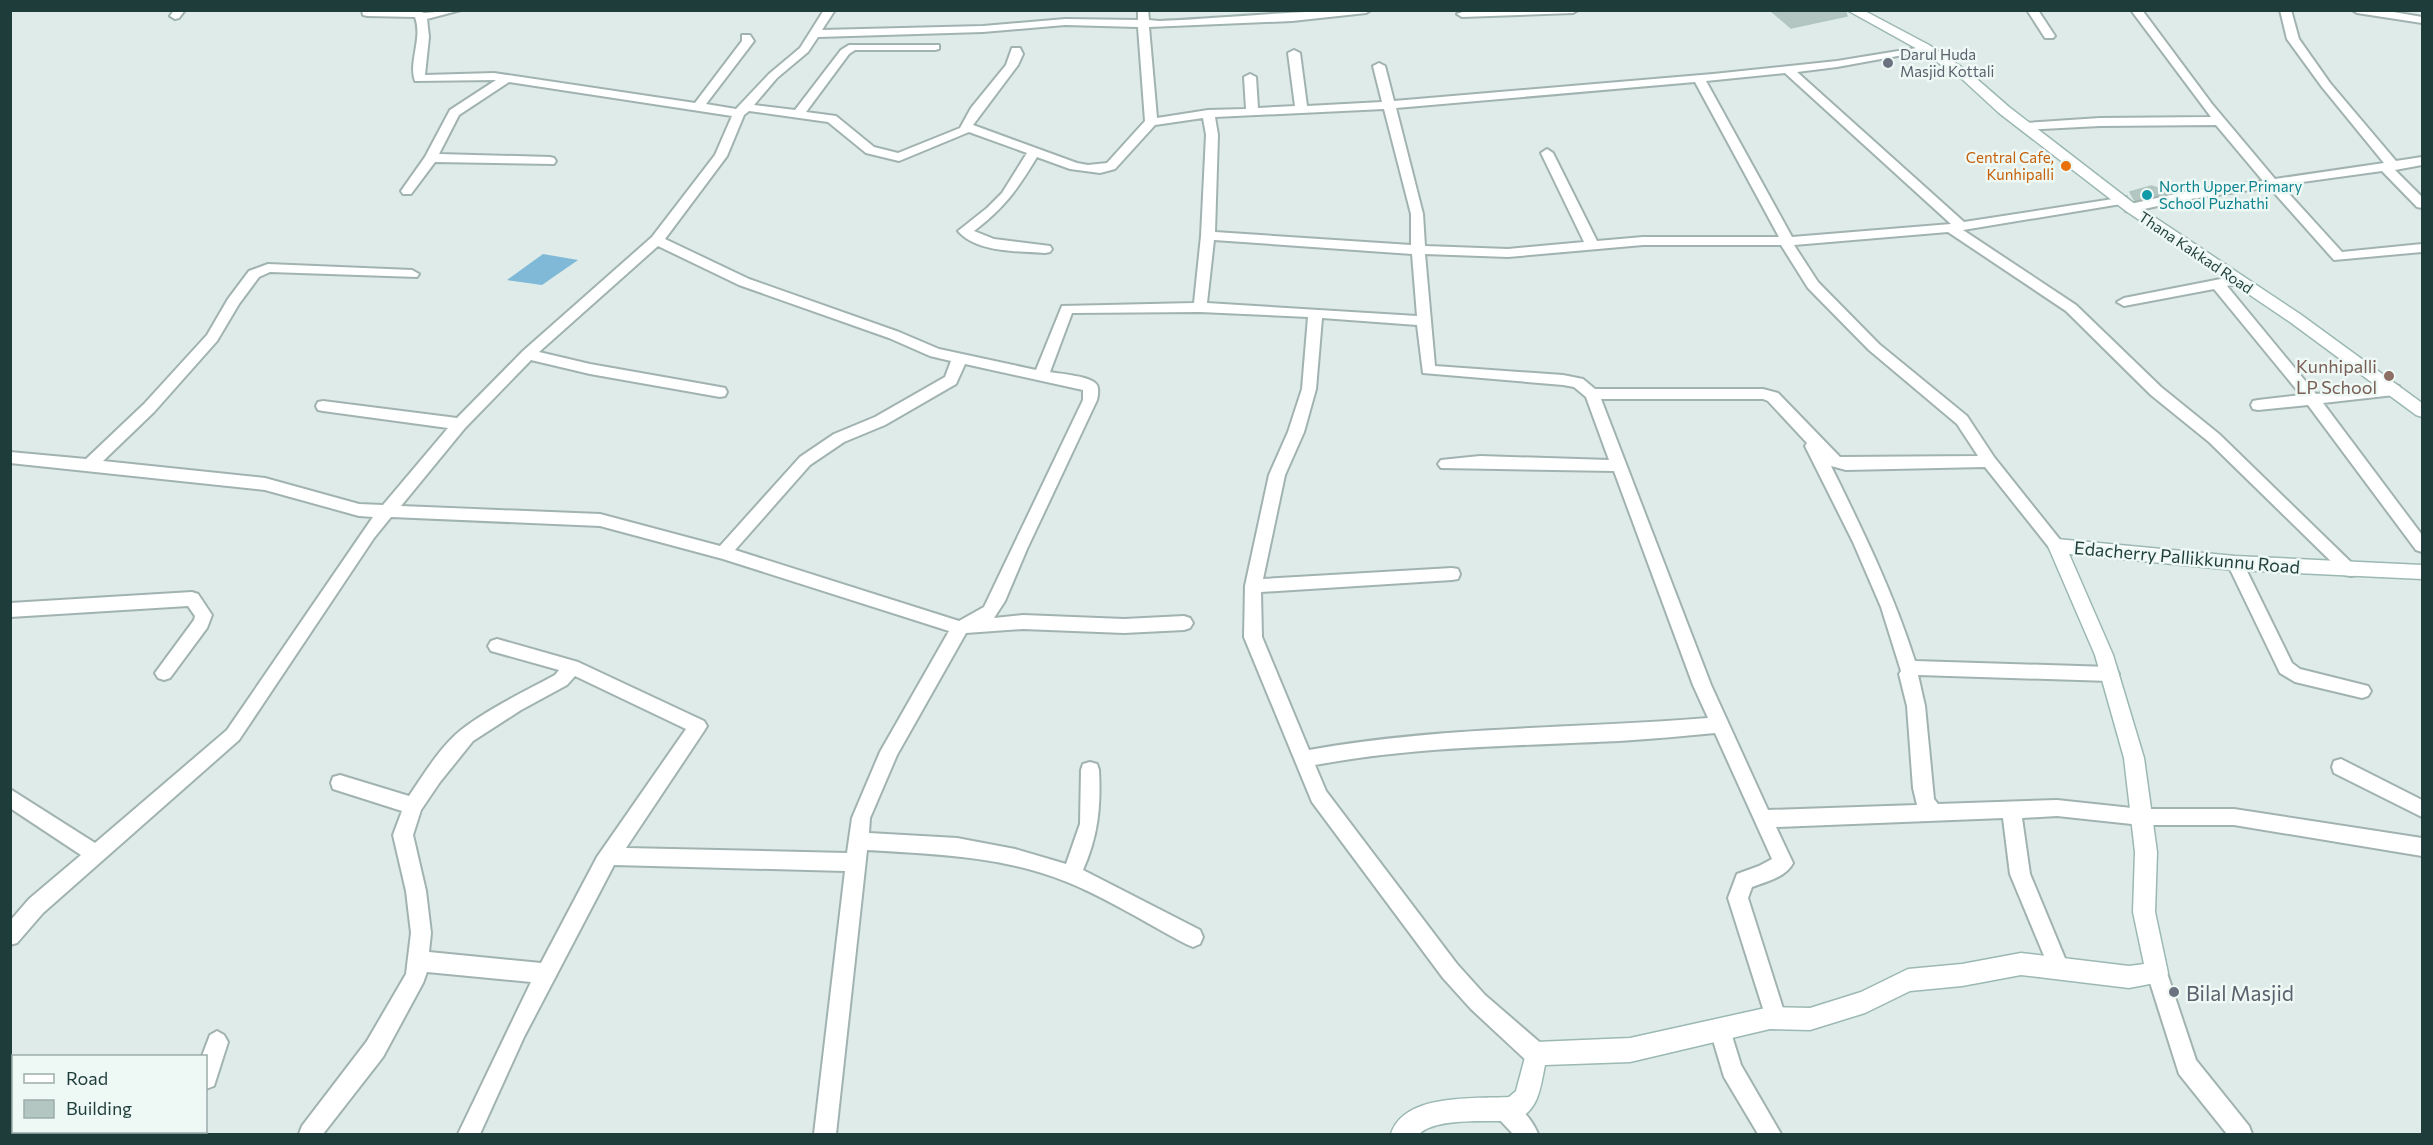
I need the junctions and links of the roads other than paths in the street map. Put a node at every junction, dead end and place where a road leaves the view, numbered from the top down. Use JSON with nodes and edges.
{"nodes":[{"id":1,"x":368,"y":10,"type":"edge"},
{"id":2,"x":456,"y":10,"type":"edge"},
{"id":3,"x":830,"y":10,"type":"edge"},
{"id":4,"x":1366,"y":10,"type":"edge"},
{"id":5,"x":1573,"y":10,"type":"edge"},
{"id":6,"x":1853,"y":10,"type":"edge"},
{"id":7,"x":2032,"y":10,"type":"edge"},
{"id":8,"x":2136,"y":10,"type":"edge"},
{"id":9,"x":2285,"y":10,"type":"edge"},
{"id":10,"x":2357,"y":10,"type":"edge"},
{"id":11,"x":1290,"y":14,"type":"edge"},
{"id":12,"x":1462,"y":14,"type":"dead end"},
{"id":13,"x":421,"y":17,"type":"junction"},
{"id":14,"x":1144,"y":17,"type":"edge"},
{"id":15,"x":2422,"y":20,"type":"edge"},
{"id":16,"x":814,"y":34,"type":"junction"},
{"id":17,"x":2049,"y":36,"type":"dead end"},
{"id":18,"x":746,"y":37,"type":"dead end"},
{"id":19,"x":935,"y":47,"type":"dead end"},
{"id":20,"x":1925,"y":48,"type":"junction"},
{"id":21,"x":1016,"y":50,"type":"dead end"},
{"id":22,"x":1294,"y":53,"type":"dead end"},
{"id":23,"x":1378,"y":66,"type":"dead end"},
{"id":24,"x":1787,"y":69,"type":"junction"},
{"id":25,"x":1250,"y":77,"type":"dead end"},
{"id":26,"x":507,"y":78,"type":"junction"},
{"id":27,"x":1699,"y":78,"type":"junction"},
{"id":28,"x":1389,"y":105,"type":"junction"},
{"id":29,"x":698,"y":106,"type":"junction"},
{"id":30,"x":1301,"y":108,"type":"junction"},
{"id":31,"x":742,"y":110,"type":"junction"},
{"id":32,"x":1251,"y":111,"type":"junction"},
{"id":33,"x":799,"y":113,"type":"junction"},
{"id":34,"x":1208,"y":114,"type":"junction"},
{"id":35,"x":2219,"y":120,"type":"junction"},
{"id":36,"x":1151,"y":122,"type":"junction"},
{"id":37,"x":2026,"y":127,"type":"junction"},
{"id":38,"x":964,"y":131,"type":"junction"},
{"id":39,"x":1034,"y":152,"type":"junction"},
{"id":40,"x":1547,"y":153,"type":"dead end"},
{"id":41,"x":431,"y":158,"type":"junction"},
{"id":42,"x":550,"y":161,"type":"dead end"},
{"id":43,"x":2422,"y":161,"type":"edge"},
{"id":44,"x":2390,"y":168,"type":"junction"},
{"id":45,"x":2271,"y":183,"type":"junction"},
{"id":46,"x":407,"y":191,"type":"dead end"},
{"id":47,"x":2126,"y":204,"type":"junction"},
{"id":48,"x":2422,"y":204,"type":"edge"},
{"id":49,"x":1956,"y":227,"type":"junction"},
{"id":50,"x":1208,"y":236,"type":"junction"},
{"id":51,"x":657,"y":240,"type":"junction"},
{"id":52,"x":1787,"y":241,"type":"junction"},
{"id":53,"x":1593,"y":246,"type":"junction"},
{"id":54,"x":2422,"y":248,"type":"edge"},
{"id":55,"x":1045,"y":249,"type":"dead end"},
{"id":56,"x":1418,"y":250,"type":"junction"},
{"id":57,"x":412,"y":274,"type":"dead end"},
{"id":58,"x":2236,"y":280,"type":"junction"},
{"id":59,"x":2217,"y":283,"type":"junction"},
{"id":60,"x":2124,"y":302,"type":"dead end"},
{"id":61,"x":1200,"y":307,"type":"junction"},
{"id":62,"x":1315,"y":314,"type":"junction"},
{"id":63,"x":1423,"y":321,"type":"junction"},
{"id":64,"x":528,"y":354,"type":"junction"},
{"id":65,"x":960,"y":358,"type":"junction"},
{"id":66,"x":1041,"y":376,"type":"junction"},
{"id":67,"x":2394,"y":390,"type":"junction"},
{"id":68,"x":720,"y":392,"type":"dead end"},
{"id":69,"x":1592,"y":394,"type":"junction"},
{"id":70,"x":2313,"y":400,"type":"junction"},
{"id":71,"x":2258,"y":405,"type":"dead end"},
{"id":72,"x":323,"y":406,"type":"dead end"},
{"id":73,"x":2422,"y":411,"type":"edge"},
{"id":74,"x":460,"y":424,"type":"junction"},
{"id":75,"x":1808,"y":434,"type":"junction"},
{"id":76,"x":10,"y":457,"type":"edge"},
{"id":77,"x":1989,"y":461,"type":"junction"},
{"id":78,"x":1446,"y":464,"type":"dead end"},
{"id":79,"x":90,"y":465,"type":"junction"},
{"id":80,"x":1619,"y":466,"type":"junction"},
{"id":81,"x":388,"y":511,"type":"junction"},
{"id":82,"x":2057,"y":546,"type":"junction"},
{"id":83,"x":2422,"y":546,"type":"edge"},
{"id":84,"x":723,"y":553,"type":"junction"},
{"id":85,"x":2235,"y":563,"type":"junction"},
{"id":86,"x":2351,"y":570,"type":"junction"},
{"id":87,"x":2422,"y":572,"type":"edge"},
{"id":88,"x":1452,"y":574,"type":"dead end"},
{"id":89,"x":1253,"y":586,"type":"junction"},
{"id":90,"x":10,"y":610,"type":"edge"},
{"id":91,"x":1184,"y":623,"type":"dead end"},
{"id":92,"x":960,"y":628,"type":"junction"},
{"id":93,"x":497,"y":646,"type":"dead end"},
{"id":94,"x":572,"y":668,"type":"junction"},
{"id":95,"x":1914,"y":668,"type":"junction"},
{"id":96,"x":164,"y":673,"type":"dead end"},
{"id":97,"x":2110,"y":674,"type":"junction"},
{"id":98,"x":2362,"y":691,"type":"dead end"},
{"id":99,"x":1720,"y":725,"type":"junction"},
{"id":100,"x":1303,"y":759,"type":"junction"},
{"id":101,"x":2341,"y":766,"type":"dead end"},
{"id":102,"x":1090,"y":770,"type":"dead end"},
{"id":103,"x":340,"y":783,"type":"dead end"},
{"id":104,"x":10,"y":796,"type":"edge"},
{"id":105,"x":413,"y":806,"type":"junction"},
{"id":106,"x":2422,"y":809,"type":"edge"},
{"id":107,"x":2012,"y":810,"type":"junction"},
{"id":108,"x":1934,"y":813,"type":"junction"},
{"id":109,"x":2141,"y":817,"type":"junction"},
{"id":110,"x":1763,"y":819,"type":"junction"},
{"id":111,"x":858,"y":841,"type":"junction"},
{"id":112,"x":2422,"y":848,"type":"edge"},
{"id":113,"x":96,"y":854,"type":"junction"},
{"id":114,"x":609,"y":856,"type":"junction"},
{"id":115,"x":856,"y":862,"type":"junction"},
{"id":116,"x":1071,"y":874,"type":"junction"},
{"id":117,"x":10,"y":936,"type":"edge"},
{"id":118,"x":1193,"y":938,"type":"dead end"},
{"id":119,"x":418,"y":961,"type":"junction"},
{"id":120,"x":2059,"y":968,"type":"junction"},
{"id":121,"x":546,"y":973,"type":"junction"},
{"id":122,"x":2157,"y":973,"type":"junction"},
{"id":123,"x":1776,"y":1018,"type":"junction"},
{"id":124,"x":1721,"y":1030,"type":"junction"},
{"id":125,"x":217,"y":1042,"type":"dead end"},
{"id":126,"x":1536,"y":1054,"type":"junction"},
{"id":127,"x":207,"y":1075,"type":"edge"},
{"id":128,"x":1507,"y":1111,"type":"junction"},
{"id":129,"x":310,"y":1134,"type":"edge"},
{"id":130,"x":469,"y":1134,"type":"edge"},
{"id":131,"x":825,"y":1134,"type":"edge"},
{"id":132,"x":1403,"y":1134,"type":"edge"},
{"id":133,"x":1527,"y":1134,"type":"edge"},
{"id":134,"x":1770,"y":1134,"type":"edge"},
{"id":135,"x":2241,"y":1134,"type":"edge"}],
"edges":[{"from":1,"to":13,"type":"street"},
{"from":2,"to":13,"type":"street"},
{"from":3,"to":16,"type":"street"},
{"from":4,"to":11,"type":"street"},
{"from":5,"to":12,"type":"street"},
{"from":6,"to":20,"type":"main road","name":"Thana Kakkad Road"},
{"from":7,"to":17,"type":"street"},
{"from":8,"to":35,"type":"street"},
{"from":9,"to":44,"type":"street"},
{"from":10,"to":15,"type":"street"},
{"from":11,"to":14,"type":"street"},
{"from":13,"to":26,"type":"street"},
{"from":14,"to":16,"type":"street"},
{"from":14,"to":36,"type":"street"},
{"from":16,"to":31,"type":"street"},
{"from":18,"to":29,"type":"street"},
{"from":19,"to":33,"type":"street"},
{"from":20,"to":24,"type":"street"},
{"from":20,"to":37,"type":"main road","name":"Thana Kakkad Road"},
{"from":21,"to":38,"type":"street"},
{"from":22,"to":30,"type":"street"},
{"from":23,"to":28,"type":"street"},
{"from":24,"to":27,"type":"street"},
{"from":24,"to":49,"type":"street"},
{"from":25,"to":32,"type":"street"},
{"from":26,"to":29,"type":"street"},
{"from":26,"to":41,"type":"street"},
{"from":27,"to":28,"type":"street"},
{"from":27,"to":52,"type":"street"},
{"from":28,"to":30,"type":"street"},
{"from":28,"to":56,"type":"street"},
{"from":29,"to":31,"type":"street"},
{"from":30,"to":32,"type":"street"},
{"from":31,"to":33,"type":"street"},
{"from":31,"to":51,"type":"street"},
{"from":32,"to":34,"type":"street"},
{"from":33,"to":38,"type":"street"},
{"from":34,"to":36,"type":"street"},
{"from":34,"to":50,"type":"street"},
{"from":35,"to":37,"type":"street"},
{"from":35,"to":45,"type":"street"},
{"from":36,"to":39,"type":"street"},
{"from":37,"to":47,"type":"main road","name":"Thana Kakkad Road"},
{"from":38,"to":39,"type":"street"},
{"from":39,"to":55,"type":"street"},
{"from":40,"to":53,"type":"street"},
{"from":41,"to":42,"type":"street"},
{"from":41,"to":46,"type":"street"},
{"from":43,"to":44,"type":"street"},
{"from":44,"to":45,"type":"street"},
{"from":44,"to":48,"type":"street"},
{"from":45,"to":47,"type":"street"},
{"from":45,"to":54,"type":"street"},
{"from":47,"to":49,"type":"street"},
{"from":47,"to":58,"type":"main road","name":"Thana Kakkad Road"},
{"from":49,"to":52,"type":"street"},
{"from":49,"to":86,"type":"street"},
{"from":50,"to":56,"type":"street"},
{"from":50,"to":61,"type":"street"},
{"from":51,"to":64,"type":"street"},
{"from":51,"to":65,"type":"street"},
{"from":52,"to":53,"type":"street"},
{"from":52,"to":77,"type":"street"},
{"from":53,"to":56,"type":"street"},
{"from":56,"to":63,"type":"street"},
{"from":57,"to":79,"type":"street"},
{"from":58,"to":59,"type":"street"},
{"from":58,"to":67,"type":"main road","name":"Thana Kakkad Road"},
{"from":59,"to":60,"type":"street"},
{"from":59,"to":70,"type":"street"},
{"from":61,"to":62,"type":"street"},
{"from":61,"to":66,"type":"street"},
{"from":62,"to":63,"type":"street"},
{"from":62,"to":89,"type":"street"},
{"from":63,"to":69,"type":"street"},
{"from":64,"to":68,"type":"street"},
{"from":64,"to":74,"type":"street"},
{"from":65,"to":66,"type":"street"},
{"from":65,"to":84,"type":"street"},
{"from":66,"to":92,"type":"street"},
{"from":67,"to":70,"type":"street"},
{"from":67,"to":73,"type":"main road","name":"Thana Kakkad Road"},
{"from":69,"to":75,"type":"street"},
{"from":69,"to":80,"type":"street"},
{"from":70,"to":71,"type":"street"},
{"from":70,"to":83,"type":"street"},
{"from":72,"to":74,"type":"street"},
{"from":74,"to":81,"type":"street"},
{"from":75,"to":77,"type":"street"},
{"from":75,"to":95,"type":"street"},
{"from":76,"to":79,"type":"street"},
{"from":77,"to":82,"type":"street"},
{"from":78,"to":80,"type":"street"},
{"from":79,"to":81,"type":"street"},
{"from":80,"to":99,"type":"street"},
{"from":81,"to":84,"type":"street"},
{"from":81,"to":113,"type":"street"},
{"from":82,"to":85,"type":"main road","name":"Edacherry Pallikkunnu Road"},
{"from":82,"to":97,"type":"main road","name":"Edacherry Pallikkunnu Road"},
{"from":84,"to":92,"type":"street"},
{"from":85,"to":86,"type":"main road","name":"Edacherry Pallikkunnu Road"},
{"from":85,"to":98,"type":"street"},
{"from":86,"to":87,"type":"main road","name":"Edacherry Pallikkunnu Road"},
{"from":88,"to":89,"type":"street"},
{"from":89,"to":100,"type":"street"},
{"from":90,"to":96,"type":"street"},
{"from":91,"to":92,"type":"street"},
{"from":92,"to":111,"type":"street"},
{"from":93,"to":94,"type":"street"},
{"from":94,"to":105,"type":"street"},
{"from":94,"to":114,"type":"street"},
{"from":95,"to":97,"type":"street"},
{"from":95,"to":108,"type":"street"},
{"from":97,"to":109,"type":"main road","name":"Edacherry Pallikkunnu Road"},
{"from":99,"to":100,"type":"street"},
{"from":99,"to":110,"type":"street"},
{"from":100,"to":126,"type":"street"},
{"from":101,"to":106,"type":"street"},
{"from":102,"to":116,"type":"street"},
{"from":103,"to":105,"type":"street"},
{"from":104,"to":113,"type":"street"},
{"from":105,"to":119,"type":"street"},
{"from":107,"to":108,"type":"street"},
{"from":107,"to":109,"type":"street"},
{"from":107,"to":120,"type":"street"},
{"from":108,"to":110,"type":"street"},
{"from":109,"to":112,"type":"street"},
{"from":109,"to":122,"type":"main road","name":"Edacherry Pallikkunnu Road"},
{"from":110,"to":123,"type":"street"},
{"from":111,"to":115,"type":"street"},
{"from":111,"to":116,"type":"street"},
{"from":113,"to":117,"type":"street"},
{"from":114,"to":115,"type":"street"},
{"from":114,"to":121,"type":"street"},
{"from":115,"to":131,"type":"street"},
{"from":116,"to":118,"type":"street"},
{"from":119,"to":121,"type":"street"},
{"from":119,"to":129,"type":"street"},
{"from":120,"to":122,"type":"main road"},
{"from":120,"to":123,"type":"main road"},
{"from":121,"to":130,"type":"street"},
{"from":122,"to":135,"type":"street"},
{"from":123,"to":124,"type":"main road"},
{"from":124,"to":126,"type":"main road"},
{"from":124,"to":134,"type":"street"},
{"from":125,"to":127,"type":"street"},
{"from":126,"to":128,"type":"main road"},
{"from":128,"to":132,"type":"main road"},
{"from":128,"to":133,"type":"street"}]}
